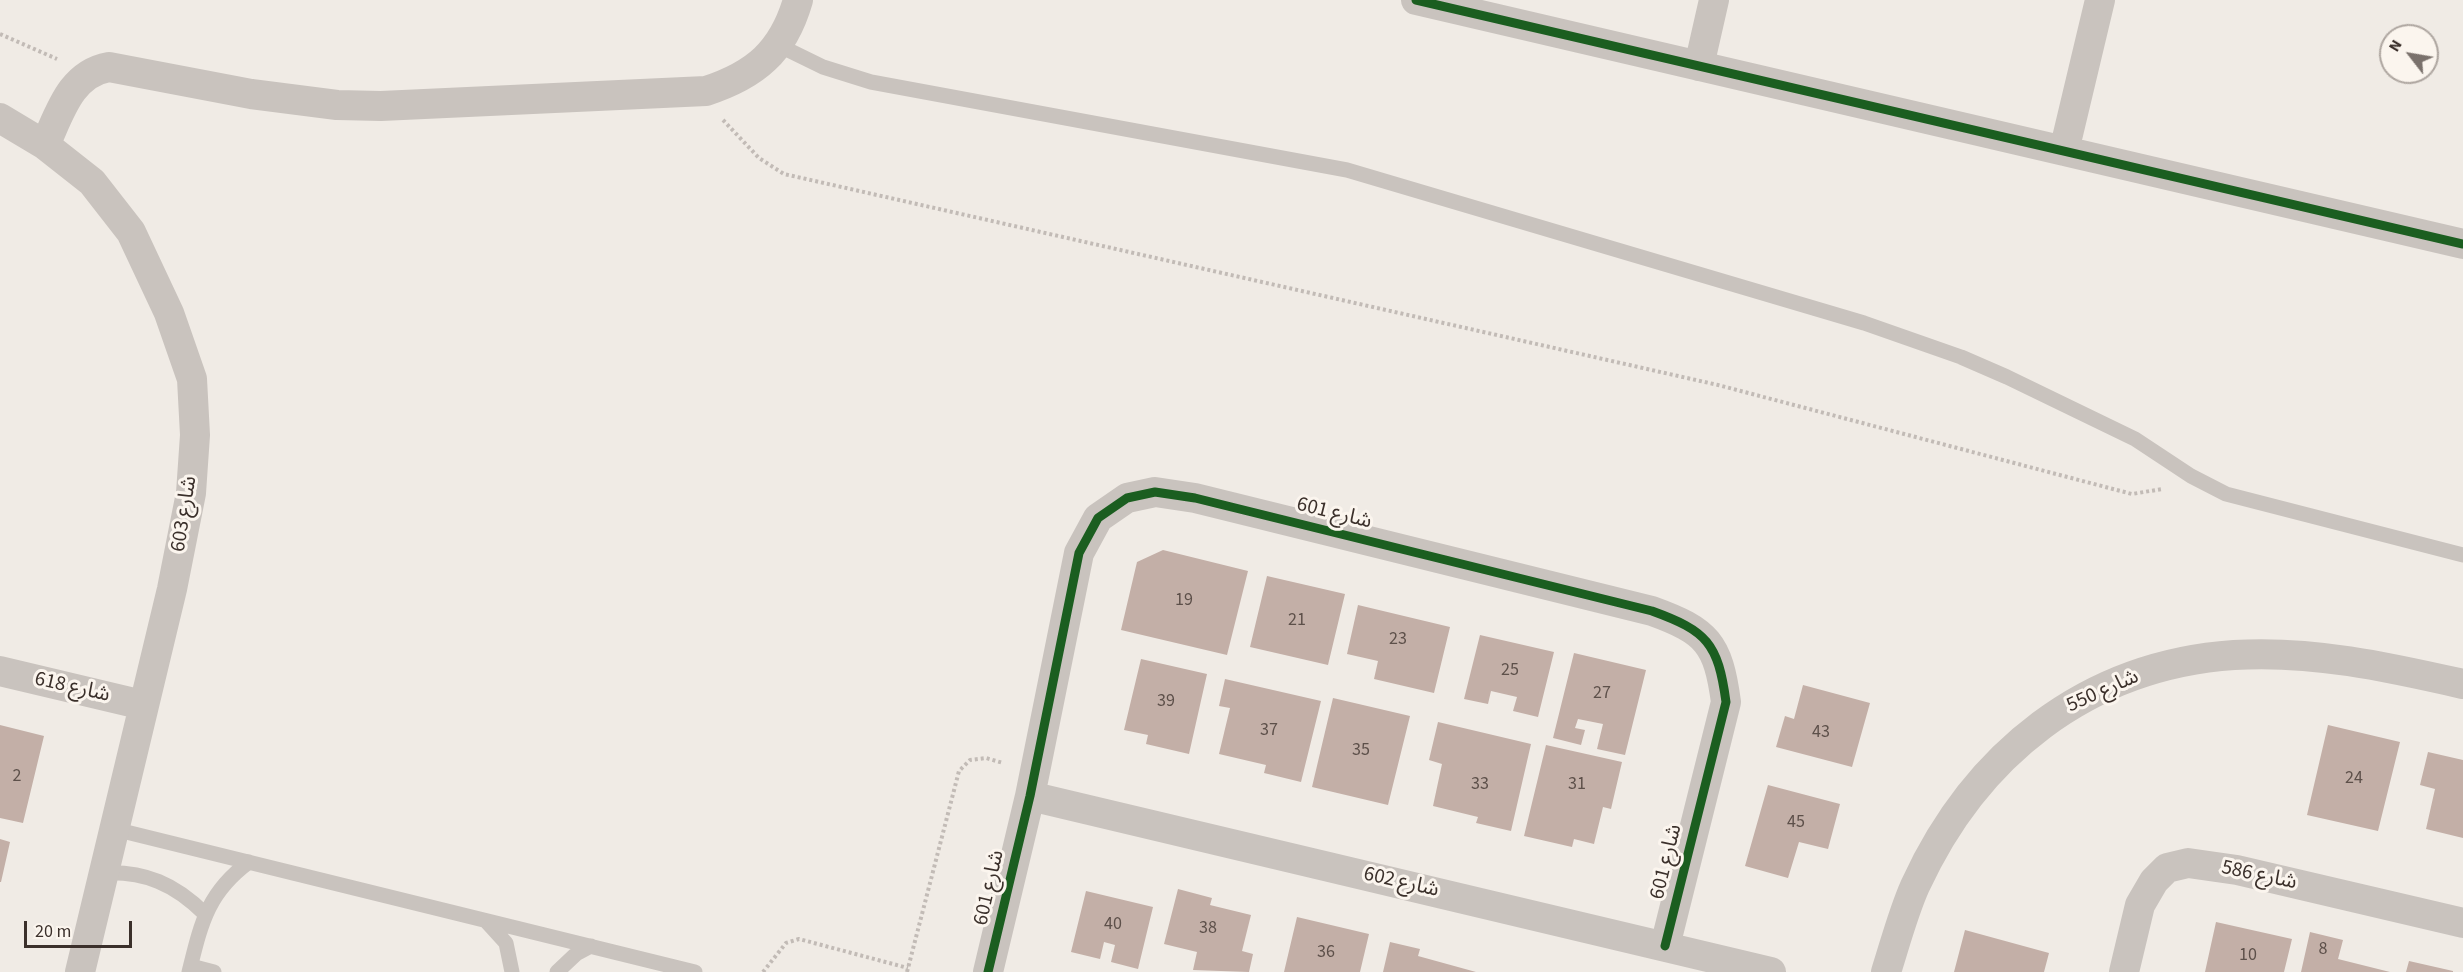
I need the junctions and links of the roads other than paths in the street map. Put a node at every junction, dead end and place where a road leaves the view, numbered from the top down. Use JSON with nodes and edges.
{"nodes":[{"id":1,"x":798,"y":0,"type":"edge"},
{"id":2,"x":1416,"y":0,"type":"edge"},
{"id":3,"x":1714,"y":0,"type":"edge"},
{"id":4,"x":2100,"y":0,"type":"edge"},
{"id":5,"x":778,"y":45,"type":"junction"},
{"id":6,"x":1699,"y":66,"type":"junction"},
{"id":7,"x":0,"y":118,"type":"edge"},
{"id":8,"x":45,"y":145,"type":"junction"},
{"id":9,"x":2064,"y":151,"type":"junction"},
{"id":10,"x":2463,"y":244,"type":"edge"},
{"id":11,"x":2463,"y":555,"type":"edge"},
{"id":12,"x":0,"y":671,"type":"edge"},
{"id":13,"x":2463,"y":684,"type":"edge"},
{"id":14,"x":143,"y":705,"type":"junction"},
{"id":15,"x":1033,"y":784,"type":"junction"},
{"id":16,"x":114,"y":829,"type":"junction"},
{"id":17,"x":249,"y":862,"type":"junction"},
{"id":18,"x":103,"y":873,"type":"junction"},
{"id":19,"x":205,"y":914,"type":"junction"},
{"id":20,"x":484,"y":920,"type":"junction"},
{"id":21,"x":2463,"y":923,"type":"edge"},
{"id":22,"x":591,"y":946,"type":"junction"},
{"id":23,"x":1665,"y":946,"type":"junction"},
{"id":24,"x":190,"y":969,"type":"edge"},
{"id":25,"x":80,"y":972,"type":"edge"},
{"id":26,"x":214,"y":972,"type":"edge"},
{"id":27,"x":512,"y":972,"type":"edge"},
{"id":28,"x":557,"y":972,"type":"edge"},
{"id":29,"x":695,"y":972,"type":"edge"},
{"id":30,"x":988,"y":972,"type":"edge"},
{"id":31,"x":1771,"y":972,"type":"edge"},
{"id":32,"x":1886,"y":972,"type":"edge"},
{"id":33,"x":2124,"y":972,"type":"edge"}],
"edges":[{"from":1,"to":5,"type":"street"},
{"from":2,"to":6,"type":"street"},
{"from":3,"to":6,"type":"street"},
{"from":4,"to":9,"type":"street"},
{"from":5,"to":8,"type":"street"},
{"from":5,"to":11,"type":"lane"},
{"from":6,"to":9,"type":"street"},
{"from":7,"to":8,"type":"street","name":"شارع 603"},
{"from":8,"to":14,"type":"street","name":"شارع 603"},
{"from":9,"to":10,"type":"street"},
{"from":12,"to":14,"type":"street","name":"شارع 618"},
{"from":13,"to":32,"type":"street","name":"شارع 550"},
{"from":14,"to":16,"type":"street","name":"شارع 603"},
{"from":15,"to":23,"type":"street","name":"شارع 602"},
{"from":15,"to":23,"type":"street","name":"شارع 601"},
{"from":15,"to":30,"type":"street","name":"شارع 601"},
{"from":16,"to":17,"type":"lane"},
{"from":16,"to":18,"type":"street","name":"شارع 603"},
{"from":17,"to":19,"type":"lane"},
{"from":17,"to":20,"type":"lane"},
{"from":18,"to":19,"type":"lane"},
{"from":18,"to":25,"type":"street","name":"شارع 603"},
{"from":19,"to":24,"type":"lane"},
{"from":20,"to":22,"type":"lane"},
{"from":20,"to":27,"type":"lane"},
{"from":21,"to":33,"type":"street","name":"شارع 586"},
{"from":22,"to":28,"type":"lane"},
{"from":22,"to":29,"type":"lane"},
{"from":23,"to":31,"type":"street","name":"شارع 602"},
{"from":24,"to":26,"type":"lane"}]}
